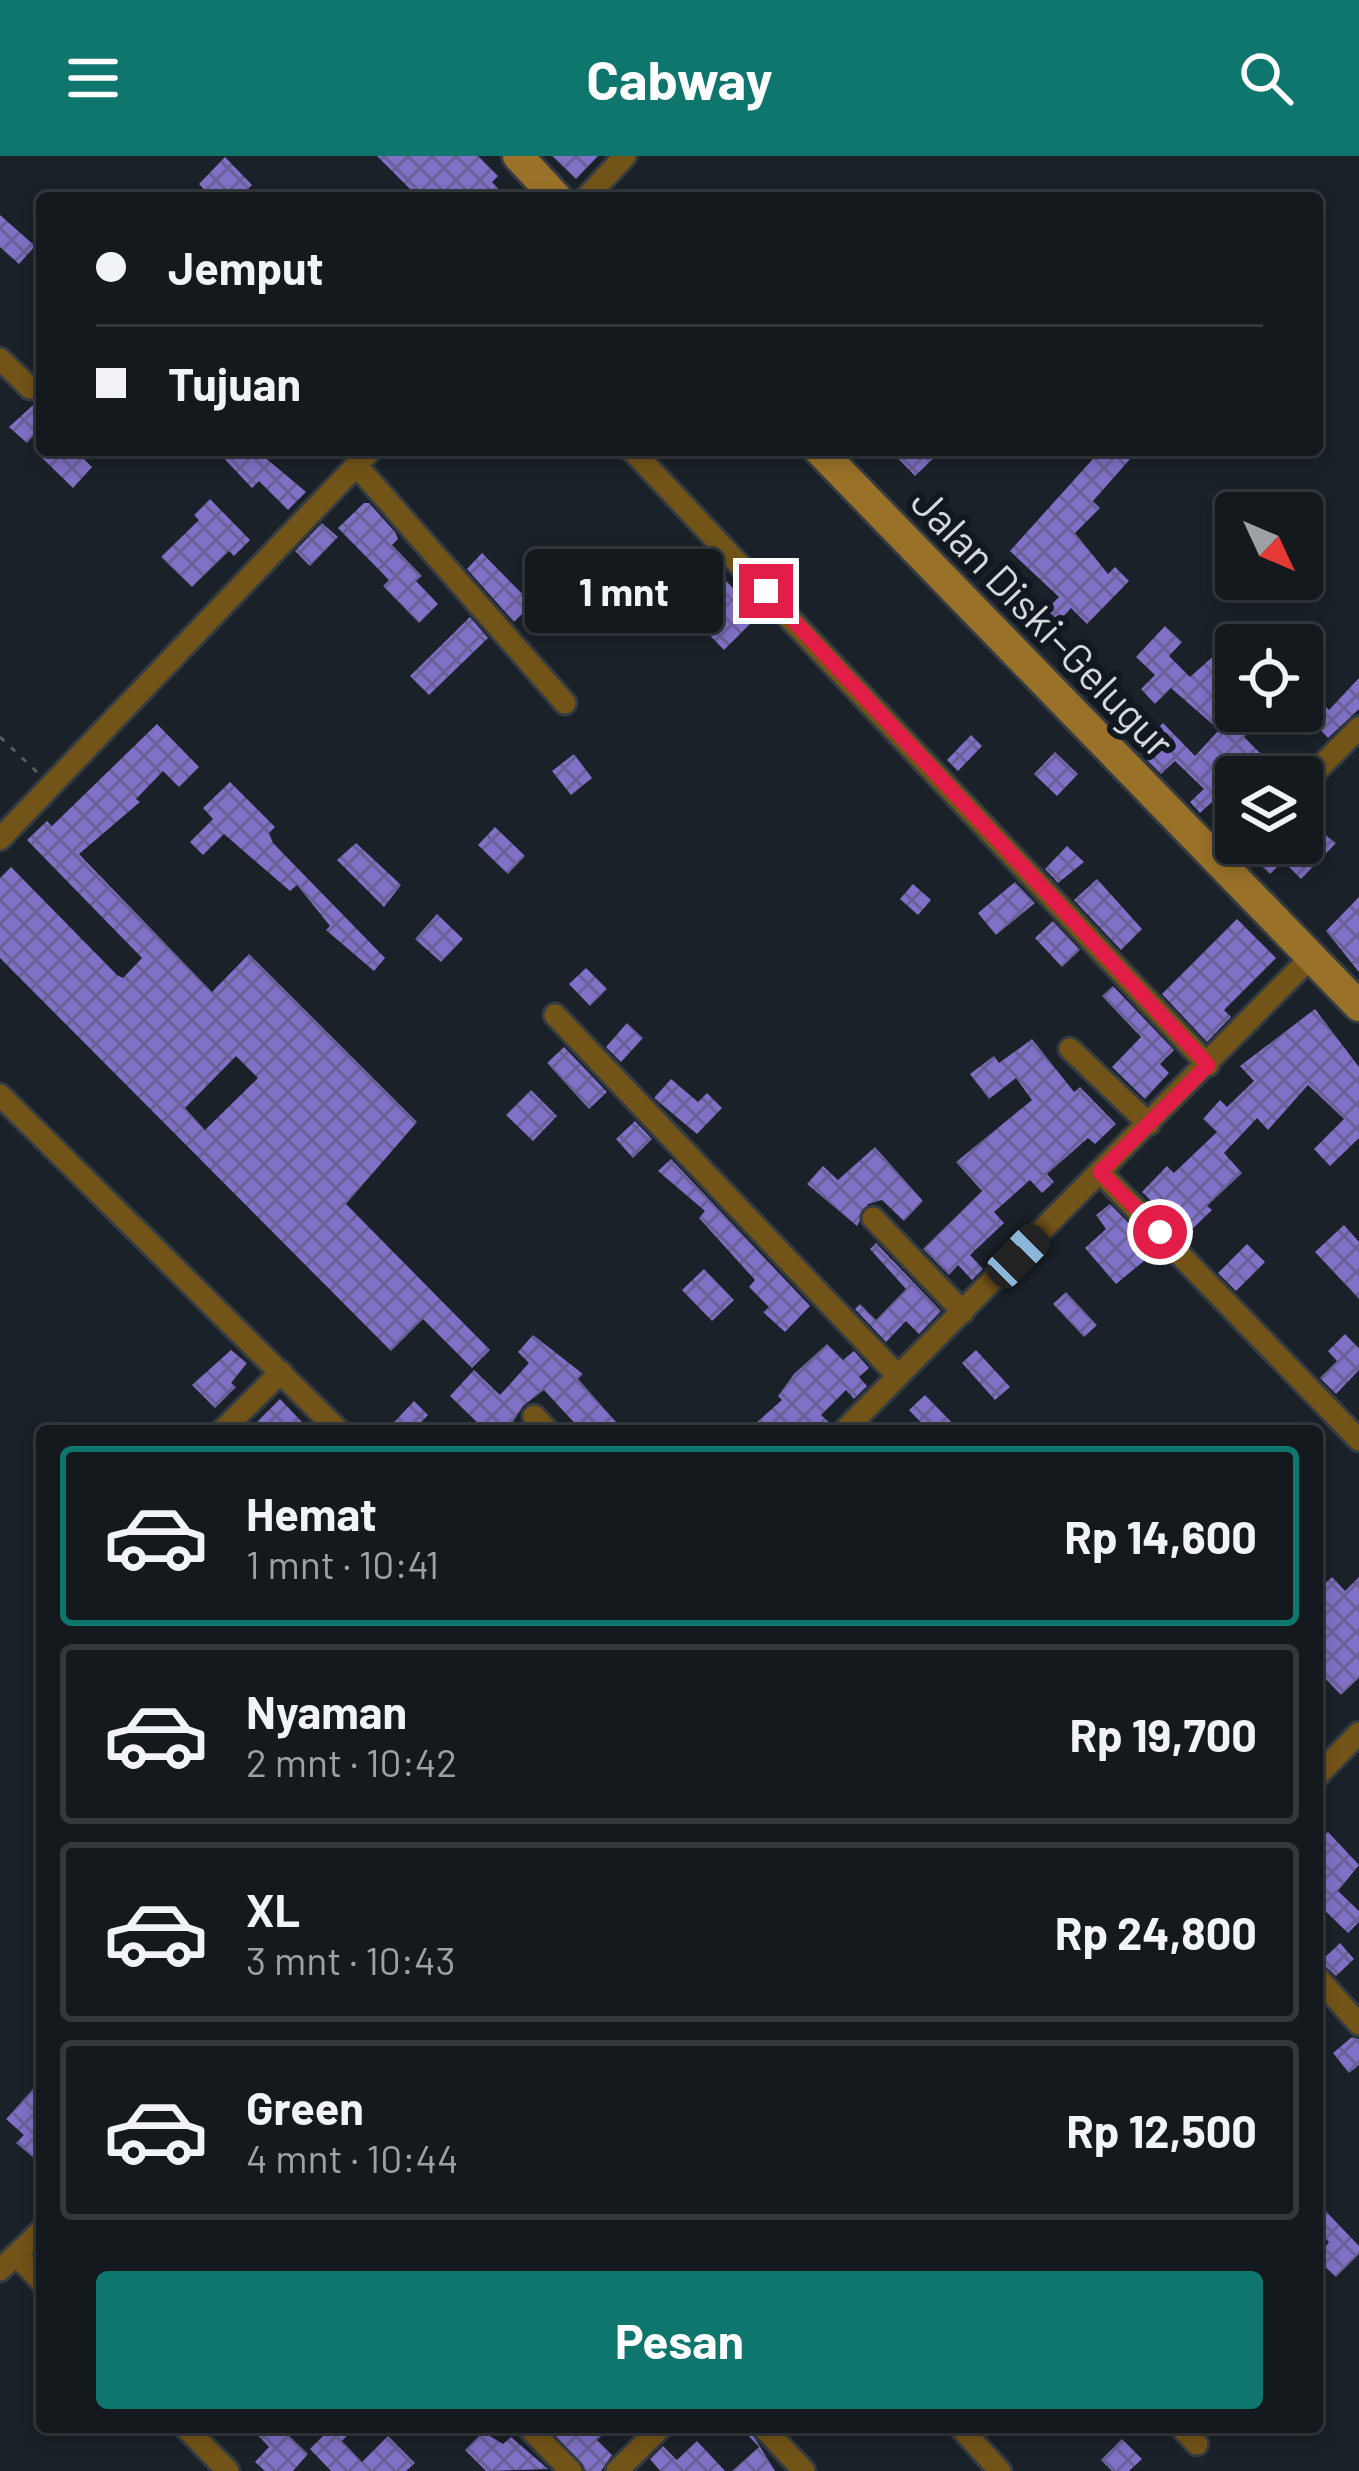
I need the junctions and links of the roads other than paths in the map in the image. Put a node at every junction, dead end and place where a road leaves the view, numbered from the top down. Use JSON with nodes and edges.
{"nodes":[{"id":1,"x":518,"y":156,"type":"edge"},
{"id":2,"x":625,"y":156,"type":"edge"},
{"id":3,"x":551,"y":192,"type":"edge"},
{"id":4,"x":592,"y":192,"type":"edge"},
{"id":5,"x":0,"y":359,"type":"edge"},
{"id":6,"x":30,"y":388,"type":"dead end"},
{"id":7,"x":638,"y":456,"type":"edge"},
{"id":8,"x":825,"y":456,"type":"edge"},
{"id":9,"x":364,"y":458,"type":"edge"},
{"id":10,"x":565,"y":703,"type":"dead end"},
{"id":11,"x":1359,"y":728,"type":"edge"},
{"id":12,"x":1323,"y":764,"type":"edge"},
{"id":13,"x":1215,"y":835,"type":"edge"},
{"id":14,"x":0,"y":839,"type":"edge"},
{"id":15,"x":1242,"y":864,"type":"edge"},
{"id":16,"x":1311,"y":957,"type":"junction"},
{"id":17,"x":1359,"y":1006,"type":"edge"},
{"id":18,"x":555,"y":1015,"type":"dead end"},
{"id":19,"x":1070,"y":1049,"type":"dead end"},
{"id":20,"x":1208,"y":1065,"type":"junction"},
{"id":21,"x":0,"y":1095,"type":"edge"},
{"id":22,"x":1149,"y":1124,"type":"junction"},
{"id":23,"x":1100,"y":1172,"type":"junction"},
{"id":24,"x":874,"y":1218,"type":"dead end"},
{"id":25,"x":963,"y":1312,"type":"junction"},
{"id":26,"x":280,"y":1372,"type":"junction"},
{"id":27,"x":898,"y":1376,"type":"junction"},
{"id":28,"x":228,"y":1425,"type":"edge"},
{"id":29,"x":333,"y":1425,"type":"edge"},
{"id":30,"x":850,"y":1425,"type":"edge"},
{"id":31,"x":1359,"y":1440,"type":"edge"},
{"id":32,"x":1354,"y":1748,"type":"edge"},
{"id":33,"x":1323,"y":1771,"type":"edge"},
{"id":34,"x":1323,"y":1985,"type":"edge"},
{"id":35,"x":1359,"y":2024,"type":"edge"},
{"id":36,"x":36,"y":2236,"type":"edge"},
{"id":37,"x":8,"y":2263,"type":"edge"},
{"id":38,"x":36,"y":2279,"type":"edge"},
{"id":39,"x":191,"y":2433,"type":"edge"},
{"id":40,"x":534,"y":2433,"type":"edge"},
{"id":41,"x":655,"y":2433,"type":"edge"},
{"id":42,"x":769,"y":2433,"type":"edge"},
{"id":43,"x":965,"y":2433,"type":"edge"},
{"id":44,"x":228,"y":2471,"type":"edge"},
{"id":45,"x":571,"y":2471,"type":"edge"},
{"id":46,"x":616,"y":2471,"type":"edge"},
{"id":47,"x":804,"y":2471,"type":"edge"},
{"id":48,"x":1000,"y":2471,"type":"edge"}],
"edges":[{"from":1,"to":3,"type":"main road"},
{"from":2,"to":4,"type":"street"},
{"from":5,"to":6,"type":"street"},
{"from":7,"to":20,"type":"street"},
{"from":8,"to":13,"type":"main road","name":"Jalan Diski–Gelugur"},
{"from":9,"to":10,"type":"street"},
{"from":9,"to":14,"type":"street"},
{"from":11,"to":12,"type":"street"},
{"from":15,"to":16,"type":"main road","name":"Jalan Diski–Gelugur"},
{"from":16,"to":17,"type":"main road","name":"Jalan Diski–Gelugur"},
{"from":16,"to":20,"type":"street"},
{"from":18,"to":27,"type":"street"},
{"from":19,"to":22,"type":"street"},
{"from":20,"to":22,"type":"street"},
{"from":21,"to":26,"type":"street"},
{"from":22,"to":23,"type":"street"},
{"from":23,"to":25,"type":"street"},
{"from":23,"to":31,"type":"street"},
{"from":24,"to":25,"type":"street"},
{"from":25,"to":27,"type":"street"},
{"from":26,"to":28,"type":"street"},
{"from":26,"to":29,"type":"street"},
{"from":27,"to":30,"type":"street"},
{"from":32,"to":33,"type":"street"},
{"from":34,"to":35,"type":"street"},
{"from":36,"to":37,"type":"street"},
{"from":37,"to":38,"type":"street"},
{"from":39,"to":44,"type":"street"},
{"from":40,"to":45,"type":"street"},
{"from":41,"to":46,"type":"street"},
{"from":42,"to":47,"type":"street"},
{"from":43,"to":48,"type":"street"}]}
